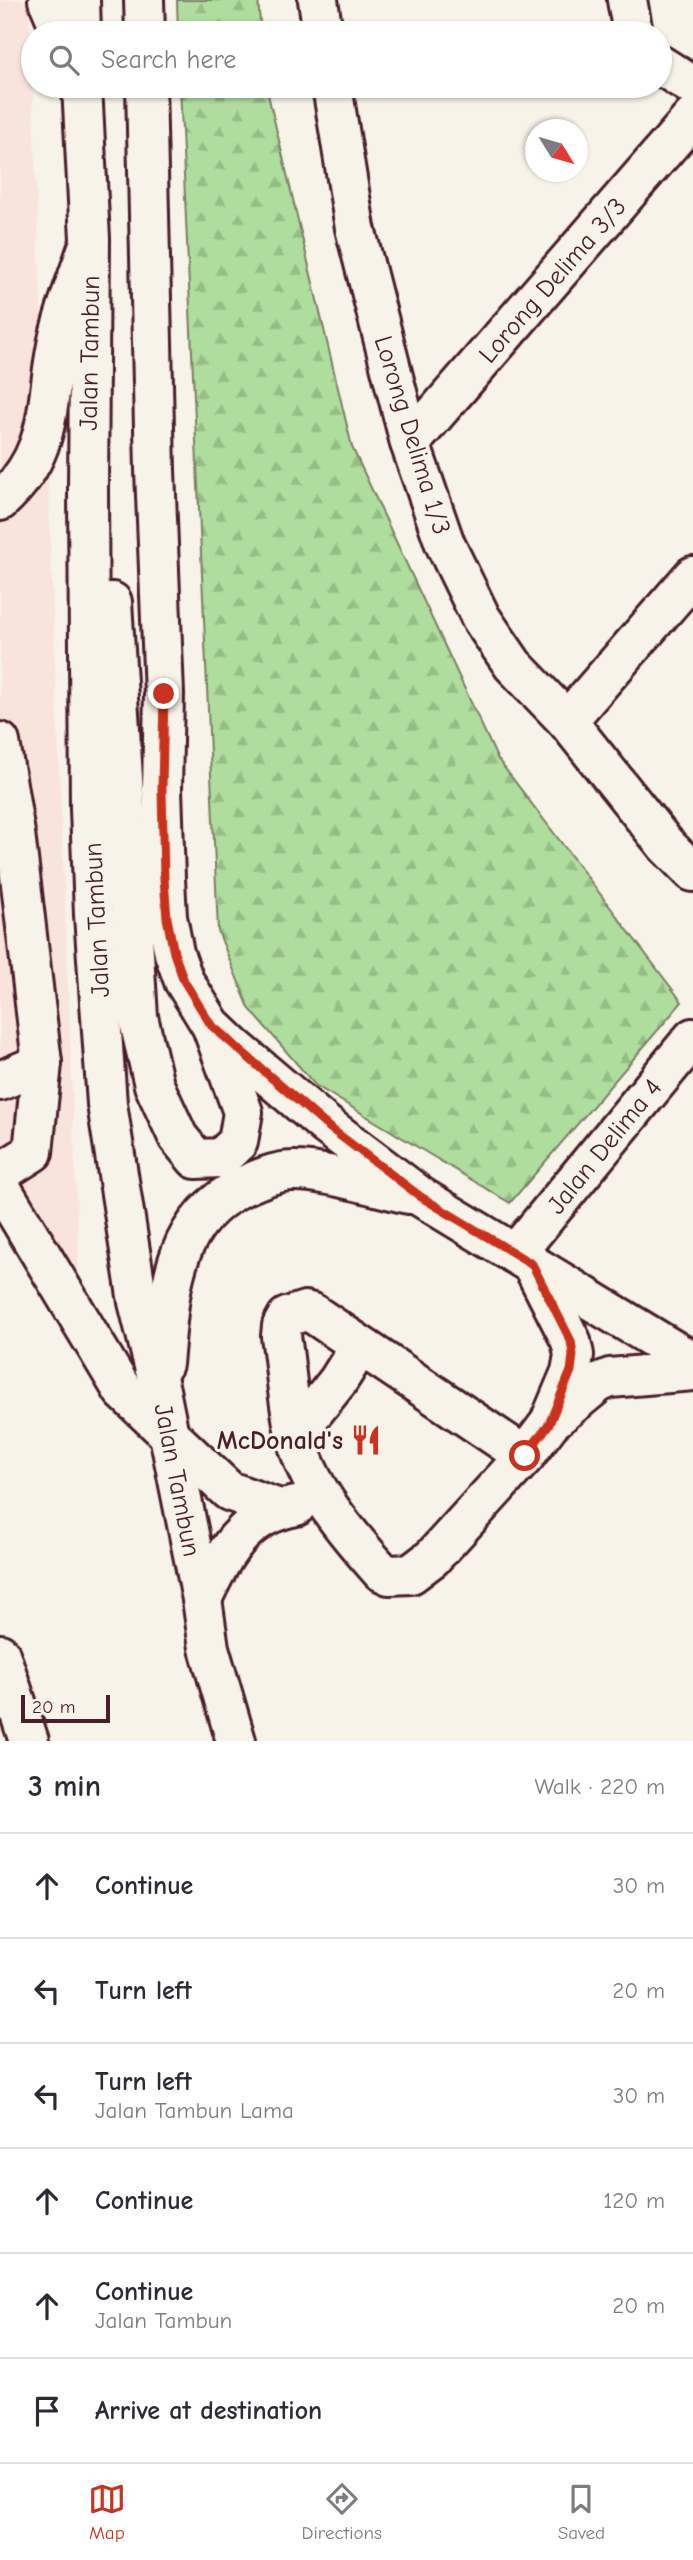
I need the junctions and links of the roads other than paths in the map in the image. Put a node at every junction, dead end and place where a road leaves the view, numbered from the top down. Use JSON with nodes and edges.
{"nodes":[{"id":1,"x":48,"y":0,"type":"edge"},
{"id":2,"x":80,"y":0,"type":"edge"},
{"id":3,"x":144,"y":0,"type":"edge"},
{"id":4,"x":318,"y":0,"type":"edge"},
{"id":5,"x":627,"y":0,"type":"edge"},
{"id":6,"x":57,"y":21,"type":"edge"},
{"id":7,"x":81,"y":21,"type":"edge"},
{"id":8,"x":145,"y":21,"type":"edge"},
{"id":9,"x":321,"y":21,"type":"edge"},
{"id":10,"x":631,"y":21,"type":"edge"},
{"id":11,"x":672,"y":73,"type":"edge"},
{"id":12,"x":693,"y":86,"type":"edge"},
{"id":13,"x":83,"y":98,"type":"edge"},
{"id":14,"x":146,"y":98,"type":"edge"},
{"id":15,"x":334,"y":98,"type":"edge"},
{"id":16,"x":693,"y":117,"type":"edge"},
{"id":17,"x":90,"y":239,"type":"junction"},
{"id":18,"x":410,"y":443,"type":"junction"},
{"id":19,"x":88,"y":489,"type":"junction"},
{"id":20,"x":0,"y":501,"type":"edge"},
{"id":21,"x":693,"y":576,"type":"edge"},
{"id":22,"x":567,"y":721,"type":"junction"},
{"id":23,"x":0,"y":742,"type":"edge"},
{"id":24,"x":693,"y":872,"type":"edge"},
{"id":25,"x":211,"y":1025,"type":"junction"},
{"id":26,"x":693,"y":1038,"type":"edge"},
{"id":27,"x":42,"y":1063,"type":"junction"},
{"id":28,"x":0,"y":1081,"type":"edge"},
{"id":29,"x":0,"y":1173,"type":"edge"},
{"id":30,"x":0,"y":1186,"type":"edge"},
{"id":31,"x":421,"y":1197,"type":"junction"},
{"id":32,"x":523,"y":1259,"type":"junction"},
{"id":33,"x":360,"y":1346,"type":"junction"},
{"id":34,"x":693,"y":1362,"type":"edge"},
{"id":35,"x":693,"y":1371,"type":"edge"},
{"id":36,"x":160,"y":1390,"type":"junction"},
{"id":37,"x":549,"y":1424,"type":"junction"},
{"id":38,"x":167,"y":1431,"type":"junction"},
{"id":39,"x":295,"y":1435,"type":"junction"},
{"id":40,"x":525,"y":1456,"type":"junction"},
{"id":41,"x":325,"y":1501,"type":"junction"},
{"id":42,"x":279,"y":1509,"type":"junction"},
{"id":43,"x":202,"y":1599,"type":"junction"},
{"id":44,"x":0,"y":1654,"type":"edge"},
{"id":45,"x":29,"y":1741,"type":"edge"},
{"id":46,"x":236,"y":1741,"type":"edge"}],
"edges":[{"from":1,"to":6,"type":"main road"},
{"from":2,"to":7,"type":"main road"},
{"from":3,"to":8,"type":"main road"},
{"from":4,"to":9,"type":"main road"},
{"from":5,"to":10,"type":"main road"},
{"from":11,"to":12,"type":"main road"},
{"from":13,"to":17,"type":"main road","name":"Jalan Tambun"},
{"from":14,"to":25,"type":"main road"},
{"from":15,"to":18,"type":"main road","name":"Lorong Delima 1/3"},
{"from":16,"to":18,"type":"main road","name":"Lorong Delima 3/3"},
{"from":17,"to":19,"type":"main road","name":"Jalan Tambun"},
{"from":17,"to":20,"type":"main road"},
{"from":18,"to":22,"type":"main road","name":"Lorong Delima 1/3"},
{"from":19,"to":25,"type":"main road"},
{"from":19,"to":36,"type":"main road","name":"Jalan Tambun"},
{"from":21,"to":22,"type":"main road"},
{"from":22,"to":24,"type":"main road","name":"Lorong Delima 1/3"},
{"from":23,"to":27,"type":"main road"},
{"from":25,"to":31,"type":"main road"},
{"from":26,"to":32,"type":"main road","name":"Jalan Delima 4"},
{"from":27,"to":28,"type":"main road"},
{"from":27,"to":29,"type":"main road"},
{"from":30,"to":38,"type":"main road"},
{"from":31,"to":32,"type":"main road"},
{"from":31,"to":36,"type":"main road"},
{"from":32,"to":34,"type":"main road"},
{"from":32,"to":37,"type":"main road"},
{"from":33,"to":39,"type":"main road"},
{"from":33,"to":39,"type":"main road"},
{"from":33,"to":40,"type":"main road"},
{"from":35,"to":37,"type":"main road"},
{"from":36,"to":38,"type":"main road","name":"Jalan Tambun"},
{"from":37,"to":40,"type":"main road"},
{"from":38,"to":42,"type":"main road"},
{"from":38,"to":43,"type":"main road","name":"Jalan Tambun"},
{"from":39,"to":41,"type":"main road"},
{"from":40,"to":41,"type":"main road"},
{"from":41,"to":42,"type":"main road"},
{"from":42,"to":43,"type":"main road"},
{"from":43,"to":46,"type":"main road","name":"Jalan Tambun"},
{"from":44,"to":45,"type":"main road"}]}
